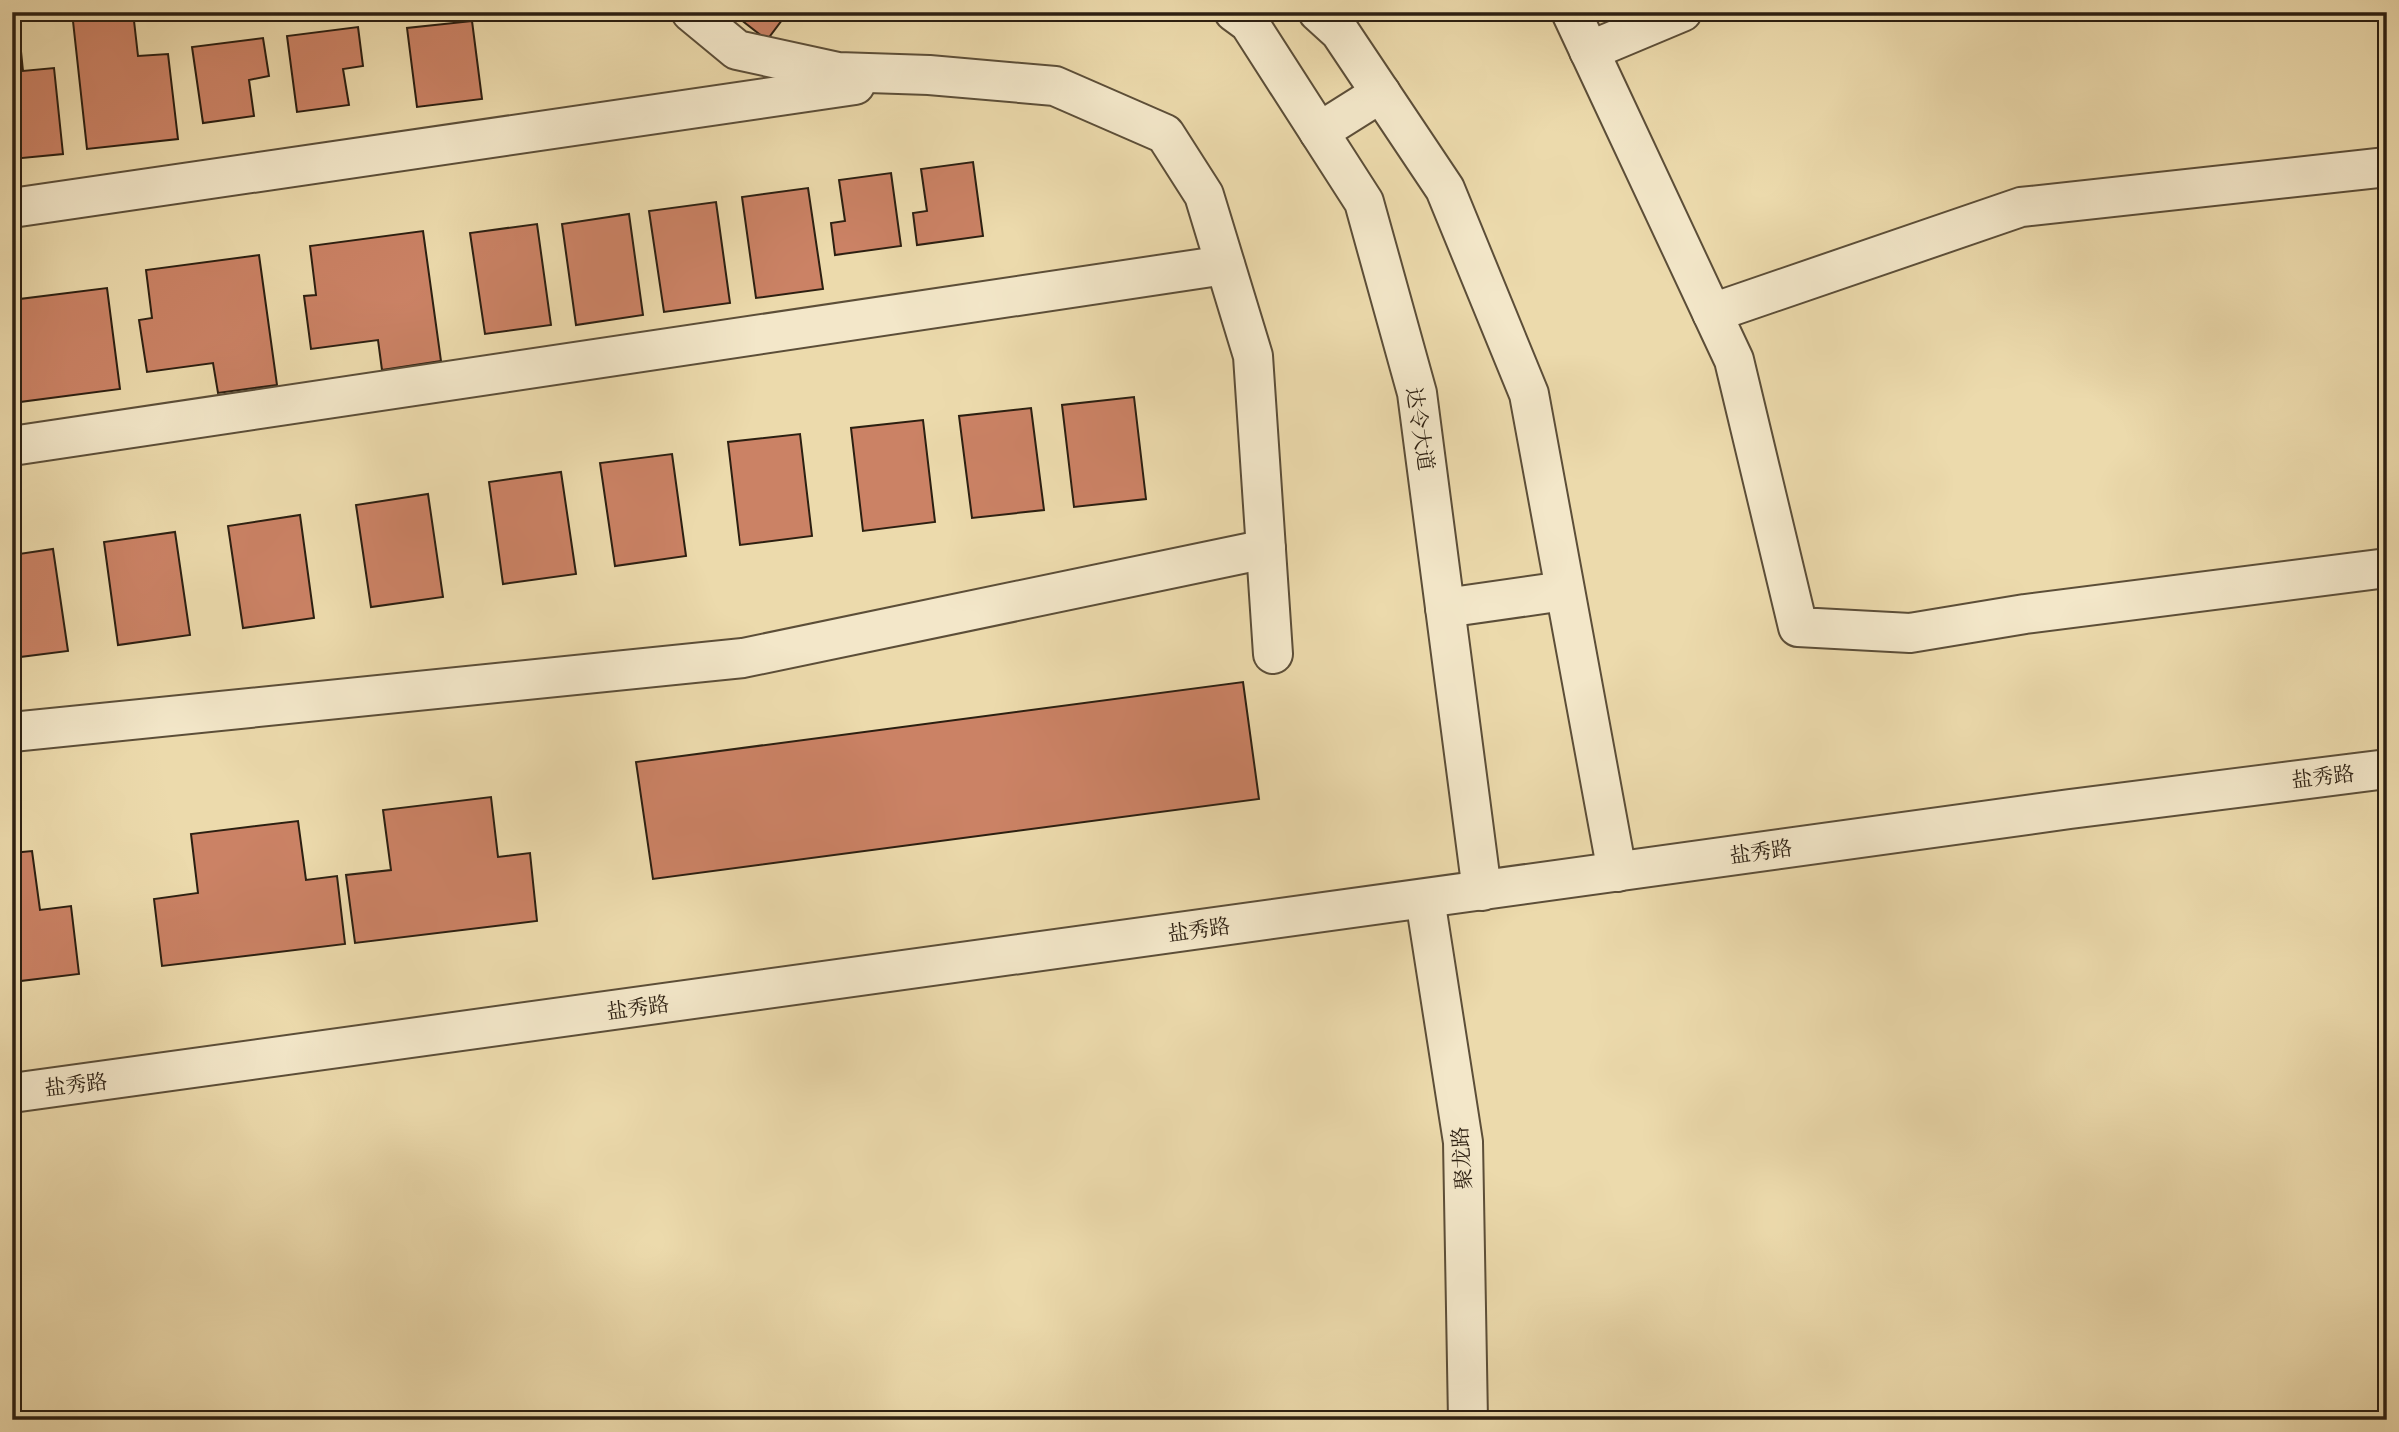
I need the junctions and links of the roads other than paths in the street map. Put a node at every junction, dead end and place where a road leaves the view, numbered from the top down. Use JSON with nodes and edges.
{"nodes":[{"id":1,"x":691,"y":12,"type":"edge"},
{"id":2,"x":1234,"y":12,"type":"edge"},
{"id":3,"x":1318,"y":12,"type":"edge"},
{"id":4,"x":1571,"y":12,"type":"edge"},
{"id":5,"x":1682,"y":12,"type":"edge"},
{"id":6,"x":1589,"y":51,"type":"junction"},
{"id":7,"x":929,"y":75,"type":"junction"},
{"id":8,"x":1381,"y":93,"type":"junction"},
{"id":9,"x":1319,"y":132,"type":"junction"},
{"id":10,"x":2387,"y":167,"type":"edge"},
{"id":11,"x":12,"y":208,"type":"edge"},
{"id":12,"x":1225,"y":265,"type":"junction"},
{"id":13,"x":1712,"y":313,"type":"junction"},
{"id":14,"x":12,"y":446,"type":"edge"},
{"id":15,"x":1266,"y":549,"type":"junction"},
{"id":16,"x":2387,"y":568,"type":"edge"},
{"id":17,"x":1564,"y":591,"type":"junction"},
{"id":18,"x":1445,"y":608,"type":"junction"},
{"id":19,"x":1273,"y":654,"type":"dead end"},
{"id":20,"x":12,"y":732,"type":"edge"},
{"id":21,"x":2387,"y":769,"type":"edge"},
{"id":22,"x":1617,"y":872,"type":"junction"},
{"id":23,"x":1482,"y":891,"type":"junction"},
{"id":24,"x":1425,"y":899,"type":"junction"},
{"id":25,"x":12,"y":1093,"type":"edge"},
{"id":26,"x":1468,"y":1420,"type":"edge"}],
"edges":[{"from":1,"to":7,"type":"street"},
{"from":2,"to":9,"type":"street","name":"达令大道"},
{"from":3,"to":8,"type":"street"},
{"from":4,"to":6,"type":"street"},
{"from":5,"to":6,"type":"street"},
{"from":6,"to":13,"type":"street"},
{"from":7,"to":11,"type":"street"},
{"from":7,"to":12,"type":"street"},
{"from":8,"to":9,"type":"street"},
{"from":8,"to":17,"type":"street"},
{"from":9,"to":18,"type":"street","name":"达令大道"},
{"from":10,"to":13,"type":"street"},
{"from":12,"to":14,"type":"street"},
{"from":12,"to":15,"type":"street"},
{"from":13,"to":16,"type":"street"},
{"from":15,"to":19,"type":"street"},
{"from":15,"to":20,"type":"street"},
{"from":17,"to":18,"type":"street"},
{"from":17,"to":22,"type":"street"},
{"from":18,"to":23,"type":"street","name":"达令大道"},
{"from":21,"to":22,"type":"street","name":"盐秀路"},
{"from":22,"to":23,"type":"street","name":"盐秀路"},
{"from":23,"to":24,"type":"street","name":"盐秀路"},
{"from":24,"to":25,"type":"street","name":"盐秀路"},
{"from":24,"to":26,"type":"street","name":"聚龙路"}]}
